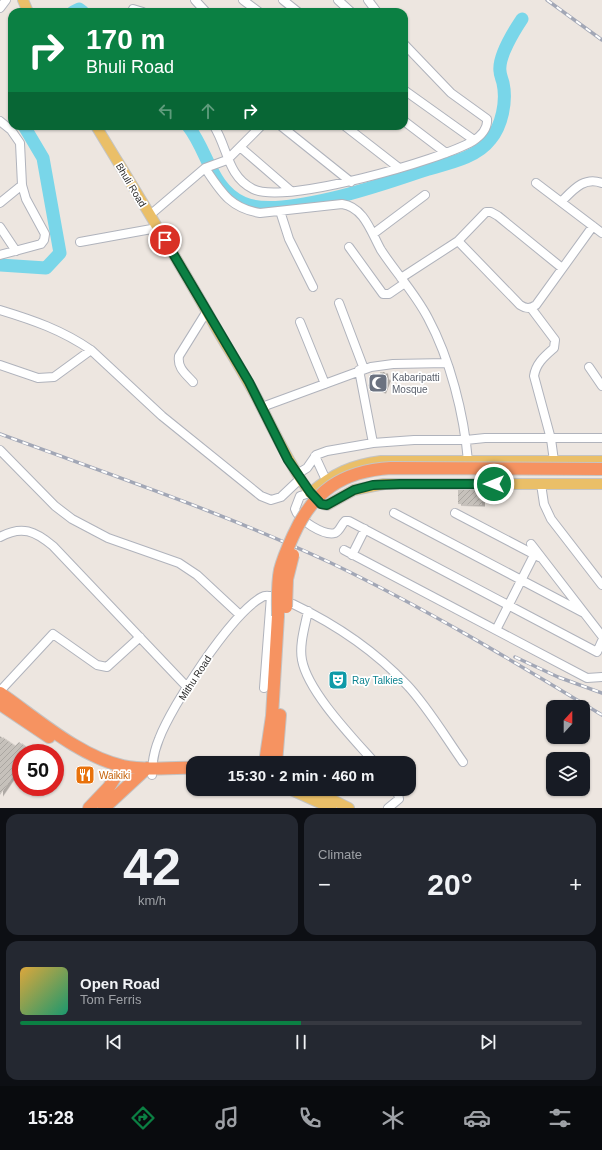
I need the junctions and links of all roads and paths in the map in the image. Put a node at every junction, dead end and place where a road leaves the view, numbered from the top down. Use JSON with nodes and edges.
{"nodes":[{"id":1,"x":6,"y":0,"type":"edge"},
{"id":2,"x":195,"y":0,"type":"edge"},
{"id":3,"x":243,"y":0,"type":"edge"},
{"id":4,"x":283,"y":0,"type":"edge"},
{"id":5,"x":338,"y":0,"type":"edge"},
{"id":6,"x":0,"y":8,"type":"edge"},
{"id":7,"x":202,"y":8,"type":"edge"},
{"id":8,"x":254,"y":8,"type":"edge"},
{"id":9,"x":293,"y":8,"type":"edge"},
{"id":10,"x":347,"y":8,"type":"edge"},
{"id":11,"x":408,"y":48,"type":"edge"},
{"id":12,"x":408,"y":93,"type":"edge"},
{"id":13,"x":0,"y":121,"type":"edge"},
{"id":14,"x":408,"y":124,"type":"edge"},
{"id":15,"x":8,"y":128,"type":"edge"},
{"id":16,"x":11,"y":130,"type":"edge"},
{"id":17,"x":98,"y":130,"type":"edge"},
{"id":18,"x":216,"y":130,"type":"edge"},
{"id":19,"x":257,"y":130,"type":"edge"},
{"id":20,"x":286,"y":130,"type":"edge"},
{"id":21,"x":349,"y":130,"type":"edge"},
{"id":22,"x":474,"y":140,"type":"junction"},
{"id":23,"x":240,"y":147,"type":"junction"},
{"id":24,"x":446,"y":153,"type":"junction"},
{"id":25,"x":227,"y":160,"type":"junction"},
{"id":26,"x":206,"y":168,"type":"junction"},
{"id":27,"x":399,"y":168,"type":"junction"},
{"id":28,"x":351,"y":182,"type":"junction"},
{"id":29,"x":536,"y":183,"type":"dead end"},
{"id":30,"x":602,"y":184,"type":"edge"},
{"id":31,"x":22,"y":185,"type":"junction"},
{"id":32,"x":291,"y":191,"type":"junction"},
{"id":33,"x":425,"y":195,"type":"dead end"},
{"id":34,"x":561,"y":202,"type":"junction"},
{"id":35,"x":0,"y":203,"type":"edge"},
{"id":36,"x":280,"y":211,"type":"junction"},
{"id":37,"x":150,"y":216,"type":"junction"},
{"id":38,"x":593,"y":226,"type":"junction"},
{"id":39,"x":0,"y":227,"type":"edge"},
{"id":40,"x":157,"y":228,"type":"junction"},
{"id":41,"x":602,"y":233,"type":"edge"},
{"id":42,"x":373,"y":234,"type":"junction"},
{"id":43,"x":458,"y":241,"type":"junction"},
{"id":44,"x":80,"y":242,"type":"dead end"},
{"id":45,"x":349,"y":247,"type":"dead end"},
{"id":46,"x":16,"y":251,"type":"junction"},
{"id":47,"x":0,"y":255,"type":"edge"},
{"id":48,"x":562,"y":268,"type":"junction"},
{"id":49,"x":403,"y":281,"type":"junction"},
{"id":50,"x":313,"y":286,"type":"dead end"},
{"id":51,"x":339,"y":303,"type":"dead end"},
{"id":52,"x":531,"y":308,"type":"junction"},
{"id":53,"x":0,"y":310,"type":"edge"},
{"id":54,"x":207,"y":311,"type":"junction"},
{"id":55,"x":300,"y":322,"type":"dead end"},
{"id":56,"x":91,"y":350,"type":"junction"},
{"id":57,"x":447,"y":363,"type":"junction"},
{"id":58,"x":0,"y":365,"type":"edge"},
{"id":59,"x":589,"y":367,"type":"dead end"},
{"id":60,"x":362,"y":370,"type":"junction"},
{"id":61,"x":600,"y":378,"type":"edge"},
{"id":62,"x":193,"y":382,"type":"dead end"},
{"id":63,"x":325,"y":384,"type":"junction"},
{"id":64,"x":602,"y":386,"type":"edge"},
{"id":65,"x":262,"y":407,"type":"junction"},
{"id":66,"x":602,"y":438,"type":"edge"},
{"id":67,"x":551,"y":439,"type":"junction"},
{"id":68,"x":466,"y":440,"type":"junction"},
{"id":69,"x":373,"y":443,"type":"junction"},
{"id":70,"x":0,"y":450,"type":"edge"},
{"id":71,"x":315,"y":456,"type":"junction"},
{"id":72,"x":468,"y":461,"type":"junction"},
{"id":73,"x":554,"y":461,"type":"junction"},
{"id":74,"x":602,"y":461,"type":"edge"},
{"id":75,"x":602,"y":469,"type":"edge"},
{"id":76,"x":602,"y":475,"type":"edge"},
{"id":77,"x":299,"y":476,"type":"junction"},
{"id":78,"x":326,"y":480,"type":"junction"},
{"id":79,"x":541,"y":484,"type":"junction"},
{"id":80,"x":602,"y":484,"type":"edge"},
{"id":81,"x":310,"y":492,"type":"junction"},
{"id":82,"x":394,"y":513,"type":"dead end"},
{"id":83,"x":455,"y":513,"type":"dead end"},
{"id":84,"x":365,"y":529,"type":"junction"},
{"id":85,"x":0,"y":537,"type":"edge"},
{"id":86,"x":531,"y":544,"type":"dead end"},
{"id":87,"x":344,"y":550,"type":"dead end"},
{"id":88,"x":352,"y":554,"type":"junction"},
{"id":89,"x":534,"y":555,"type":"junction"},
{"id":90,"x":543,"y":559,"type":"junction"},
{"id":91,"x":521,"y":580,"type":"junction"},
{"id":92,"x":602,"y":585,"type":"edge"},
{"id":93,"x":293,"y":604,"type":"dead end"},
{"id":94,"x":508,"y":605,"type":"junction"},
{"id":95,"x":308,"y":611,"type":"junction"},
{"id":96,"x":584,"y":613,"type":"junction"},
{"id":97,"x":240,"y":615,"type":"junction"},
{"id":98,"x":281,"y":616,"type":"junction"},
{"id":99,"x":496,"y":630,"type":"junction"},
{"id":100,"x":140,"y":637,"type":"junction"},
{"id":101,"x":602,"y":642,"type":"edge"},
{"id":102,"x":602,"y":678,"type":"edge"},
{"id":103,"x":188,"y":687,"type":"junction"},
{"id":104,"x":264,"y":688,"type":"dead end"},
{"id":105,"x":0,"y":692,"type":"edge"},
{"id":106,"x":0,"y":704,"type":"edge"},
{"id":107,"x":266,"y":756,"type":"edge"},
{"id":108,"x":276,"y":756,"type":"edge"},
{"id":109,"x":369,"y":756,"type":"edge"},
{"id":110,"x":463,"y":762,"type":"dead end"},
{"id":111,"x":186,"y":768,"type":"edge"},
{"id":112,"x":120,"y":769,"type":"junction"},
{"id":113,"x":148,"y":771,"type":"junction"},
{"id":114,"x":186,"y":774,"type":"edge"},
{"id":115,"x":304,"y":796,"type":"edge"},
{"id":116,"x":325,"y":796,"type":"edge"},
{"id":117,"x":400,"y":796,"type":"edge"},
{"id":118,"x":108,"y":803,"type":"edge"},
{"id":119,"x":89,"y":808,"type":"edge"},
{"id":120,"x":331,"y":808,"type":"edge"},
{"id":121,"x":349,"y":808,"type":"edge"},
{"id":122,"x":388,"y":808,"type":"edge"}],
"edges":[{"from":1,"to":6,"type":"street"},
{"from":2,"to":7,"type":"street"},
{"from":3,"to":8,"type":"street"},
{"from":4,"to":9,"type":"street"},
{"from":5,"to":10,"type":"street"},
{"from":11,"to":22,"type":"street"},
{"from":12,"to":22,"type":"street"},
{"from":13,"to":15,"type":"street"},
{"from":14,"to":24,"type":"street"},
{"from":16,"to":31,"type":"street"},
{"from":17,"to":37,"type":"main road","name":"Bhuli Road"},
{"from":18,"to":25,"type":"street"},
{"from":19,"to":23,"type":"street"},
{"from":20,"to":28,"type":"street"},
{"from":21,"to":27,"type":"street"},
{"from":22,"to":24,"type":"street"},
{"from":23,"to":25,"type":"street"},
{"from":23,"to":32,"type":"street"},
{"from":24,"to":27,"type":"street"},
{"from":25,"to":26,"type":"street"},
{"from":25,"to":32,"type":"street"},
{"from":26,"to":36,"type":"street"},
{"from":26,"to":37,"type":"street"},
{"from":27,"to":28,"type":"street"},
{"from":28,"to":32,"type":"street"},
{"from":29,"to":34,"type":"street"},
{"from":30,"to":34,"type":"street"},
{"from":31,"to":35,"type":"street"},
{"from":31,"to":46,"type":"street"},
{"from":33,"to":42,"type":"street"},
{"from":34,"to":38,"type":"street"},
{"from":36,"to":42,"type":"street"},
{"from":36,"to":50,"type":"street"},
{"from":37,"to":40,"type":"main road","name":"Bhuli Road"},
{"from":38,"to":41,"type":"street"},
{"from":38,"to":48,"type":"street"},
{"from":39,"to":46,"type":"street"},
{"from":40,"to":44,"type":"street"},
{"from":40,"to":54,"type":"main road","name":"Bhuli Road"},
{"from":42,"to":49,"type":"street"},
{"from":43,"to":48,"type":"street"},
{"from":43,"to":49,"type":"street"},
{"from":43,"to":52,"type":"street"},
{"from":45,"to":49,"type":"street"},
{"from":46,"to":47,"type":"street"},
{"from":48,"to":52,"type":"street"},
{"from":49,"to":57,"type":"street"},
{"from":51,"to":60,"type":"street"},
{"from":52,"to":67,"type":"street"},
{"from":53,"to":56,"type":"street"},
{"from":54,"to":62,"type":"street"},
{"from":54,"to":65,"type":"main road","name":"Bhuli Road"},
{"from":55,"to":63,"type":"street"},
{"from":56,"to":58,"type":"street"},
{"from":56,"to":77,"type":"street"},
{"from":57,"to":60,"type":"street"},
{"from":57,"to":68,"type":"street"},
{"from":59,"to":61,"type":"street"},
{"from":60,"to":63,"type":"street"},
{"from":60,"to":69,"type":"street"},
{"from":61,"to":64,"type":"street"},
{"from":63,"to":65,"type":"street"},
{"from":65,"to":77,"type":"main road","name":"Bhuli Road"},
{"from":66,"to":67,"type":"street"},
{"from":67,"to":68,"type":"street"},
{"from":67,"to":73,"type":"street"},
{"from":68,"to":69,"type":"street"},
{"from":68,"to":72,"type":"street"},
{"from":69,"to":71,"type":"street"},
{"from":70,"to":97,"type":"street"},
{"from":71,"to":77,"type":"street"},
{"from":71,"to":78,"type":"street"},
{"from":72,"to":73,"type":"main road"},
{"from":72,"to":78,"type":"main road"},
{"from":73,"to":74,"type":"main road"},
{"from":75,"to":98,"type":"highway","bridge":true},
{"from":76,"to":98,"type":"highway","bridge":true},
{"from":77,"to":81,"type":"main road","name":"Bhuli Road"},
{"from":78,"to":81,"type":"main road"},
{"from":79,"to":80,"type":"main road"},
{"from":79,"to":81,"type":"main road","name":"Bhuli Road"},
{"from":79,"to":92,"type":"street"},
{"from":81,"to":84,"type":"street"},
{"from":82,"to":91,"type":"street"},
{"from":83,"to":89,"type":"street"},
{"from":84,"to":88,"type":"street"},
{"from":84,"to":94,"type":"street"},
{"from":85,"to":100,"type":"street"},
{"from":86,"to":90,"type":"street"},
{"from":87,"to":88,"type":"street"},
{"from":88,"to":99,"type":"street"},
{"from":89,"to":90,"type":"street"},
{"from":89,"to":91,"type":"street"},
{"from":90,"to":96,"type":"street"},
{"from":91,"to":94,"type":"street"},
{"from":91,"to":96,"type":"street"},
{"from":93,"to":95,"type":"street"},
{"from":94,"to":99,"type":"street"},
{"from":94,"to":101,"type":"street"},
{"from":95,"to":109,"type":"street"},
{"from":95,"to":110,"type":"street"},
{"from":96,"to":101,"type":"street"},
{"from":97,"to":103,"type":"street","name":"Mithu Road"},
{"from":97,"to":104,"type":"street","name":"Mithu Road"},
{"from":98,"to":107,"type":"highway"},
{"from":98,"to":108,"type":"highway"},
{"from":99,"to":102,"type":"street"},
{"from":100,"to":103,"type":"street"},
{"from":100,"to":105,"type":"street"},
{"from":103,"to":113,"type":"street","name":"Mithu Road"},
{"from":105,"to":112,"type":"highway"},
{"from":106,"to":112,"type":"highway"},
{"from":111,"to":113,"type":"highway"},
{"from":112,"to":113,"type":"highway"},
{"from":112,"to":118,"type":"highway"},
{"from":113,"to":114,"type":"highway"},
{"from":113,"to":118,"type":"highway"},
{"from":115,"to":120,"type":"main road"},
{"from":116,"to":121,"type":"main road"},
{"from":117,"to":122,"type":"street"},
{"from":118,"to":119,"type":"highway"}]}
